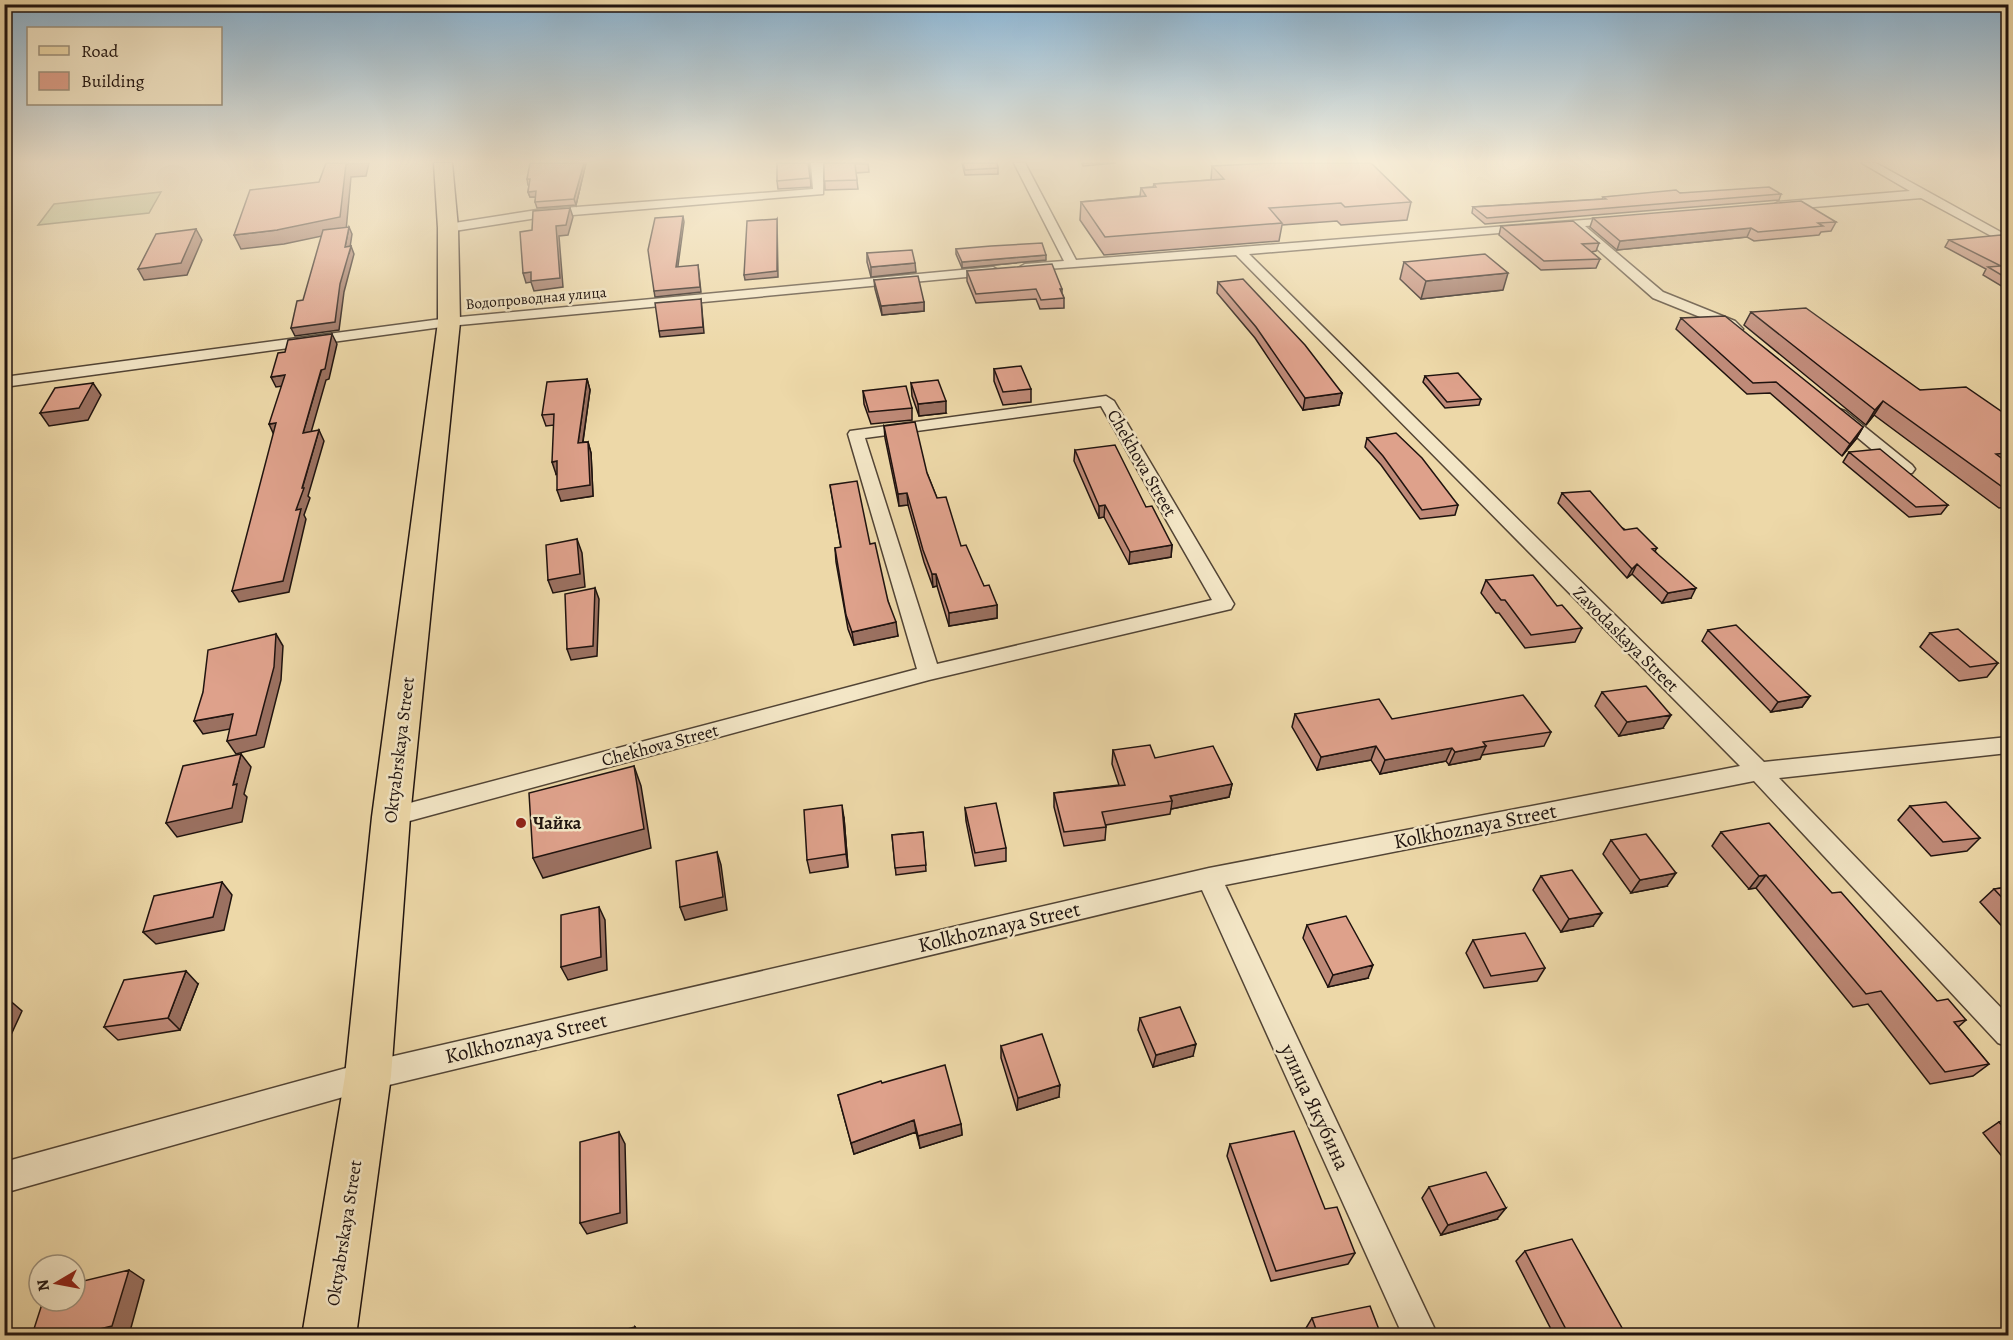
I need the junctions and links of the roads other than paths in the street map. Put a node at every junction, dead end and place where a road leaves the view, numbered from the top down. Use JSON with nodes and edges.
{"nodes":[{"id":1,"x":464,"y":226,"type":"edge"},
{"id":2,"x":1052,"y":226,"type":"edge"},
{"id":3,"x":1542,"y":226,"type":"edge"},
{"id":4,"x":1577,"y":226,"type":"edge"},
{"id":5,"x":1980,"y":226,"type":"edge"},
{"id":6,"x":448,"y":228,"type":"joint"},
{"id":7,"x":2008,"y":241,"type":"edge"},
{"id":8,"x":1238,"y":250,"type":"junction"},
{"id":9,"x":1072,"y":264,"type":"junction"},
{"id":10,"x":448,"y":322,"type":"junction"},
{"id":11,"x":1748,"y":339,"type":"edge"},
{"id":12,"x":4,"y":382,"type":"edge"},
{"id":13,"x":1832,"y":408,"type":"edge"},
{"id":14,"x":1906,"y":469,"type":"edge"},
{"id":15,"x":929,"y":673,"type":"junction"},
{"id":16,"x":2008,"y":745,"type":"edge"},
{"id":17,"x":1759,"y":771,"type":"junction"},
{"id":18,"x":391,"y":817,"type":"junction"},
{"id":19,"x":1209,"y":878,"type":"junction"},
{"id":20,"x":2008,"y":1034,"type":"edge"},
{"id":21,"x":368,"y":1076,"type":"junction"},
{"id":22,"x":4,"y":1178,"type":"edge"},
{"id":23,"x":329,"y":1335,"type":"edge"},
{"id":24,"x":1421,"y":1335,"type":"edge"}],
"edges":[{"from":1,"to":6,"type":"street"},
{"from":2,"to":9,"type":"street"},
{"from":3,"to":8,"type":"street","name":"Водопроводная улица"},
{"from":4,"to":11,"type":"street"},
{"from":5,"to":7,"type":"street"},
{"from":6,"to":10,"type":"main road","name":"Oktyabrskaya Street"},
{"from":8,"to":9,"type":"street","name":"Водопроводная улица"},
{"from":8,"to":17,"type":"street","name":"Zavodaskaya Street"},
{"from":9,"to":10,"type":"street","name":"Водопроводная улица"},
{"from":10,"to":12,"type":"street","name":"Водопроводная улица"},
{"from":10,"to":18,"type":"main road","name":"Oktyabrskaya Street"},
{"from":13,"to":14,"type":"street"},
{"from":15,"to":15,"type":"street","name":"Chekhova Street"},
{"from":15,"to":18,"type":"street","name":"Chekhova Street"},
{"from":16,"to":17,"type":"street","name":"Kolkhoznaya Street"},
{"from":17,"to":19,"type":"street","name":"Kolkhoznaya Street"},
{"from":17,"to":20,"type":"street","name":"Zavodaskaya Street"},
{"from":18,"to":21,"type":"main road","name":"Oktyabrskaya Street"},
{"from":19,"to":21,"type":"street","name":"Kolkhoznaya Street"},
{"from":19,"to":24,"type":"street","name":"улица Якубина"},
{"from":21,"to":22,"type":"street","name":"Kolkhoznaya Street"},
{"from":21,"to":23,"type":"main road","name":"Oktyabrskaya Street"}]}
